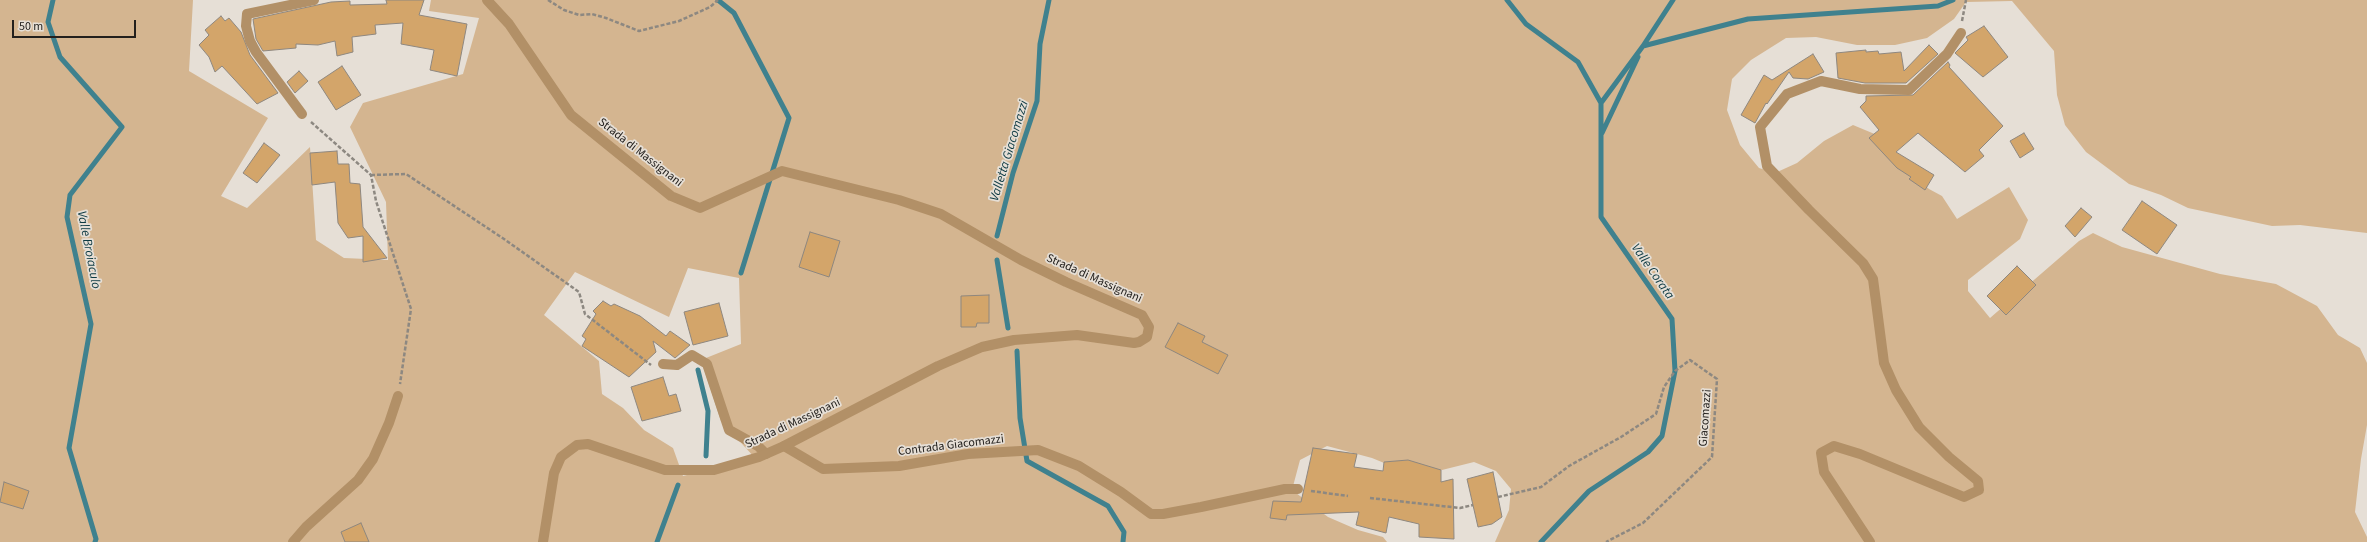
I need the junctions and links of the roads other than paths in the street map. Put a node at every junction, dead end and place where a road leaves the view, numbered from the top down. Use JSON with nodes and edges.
{"nodes":[{"id":1,"x":314,"y":0,"type":"edge"},
{"id":2,"x":487,"y":0,"type":"edge"},
{"id":3,"x":1961,"y":33,"type":"road end"},
{"id":4,"x":302,"y":114,"type":"road end"},
{"id":5,"x":663,"y":364,"type":"road end"},
{"id":6,"x":398,"y":396,"type":"road end"},
{"id":7,"x":784,"y":446,"type":"junction"},
{"id":8,"x":766,"y":454,"type":"junction"},
{"id":9,"x":1298,"y":489,"type":"road end"},
{"id":10,"x":293,"y":542,"type":"edge"},
{"id":11,"x":543,"y":542,"type":"edge"},
{"id":12,"x":1870,"y":542,"type":"edge"}],
"edges":[{"from":1,"to":4,"type":"street"},
{"from":2,"to":7,"type":"street","name":"Strada di Massignani"},
{"from":3,"to":12,"type":"street"},
{"from":5,"to":8,"type":"street"},
{"from":6,"to":10,"type":"street"},
{"from":7,"to":8,"type":"street","name":"Strada di Massignani"},
{"from":7,"to":9,"type":"street","name":"Contrada Giacomazzi"},
{"from":8,"to":11,"type":"street","name":"Strada di Massignani"}]}
